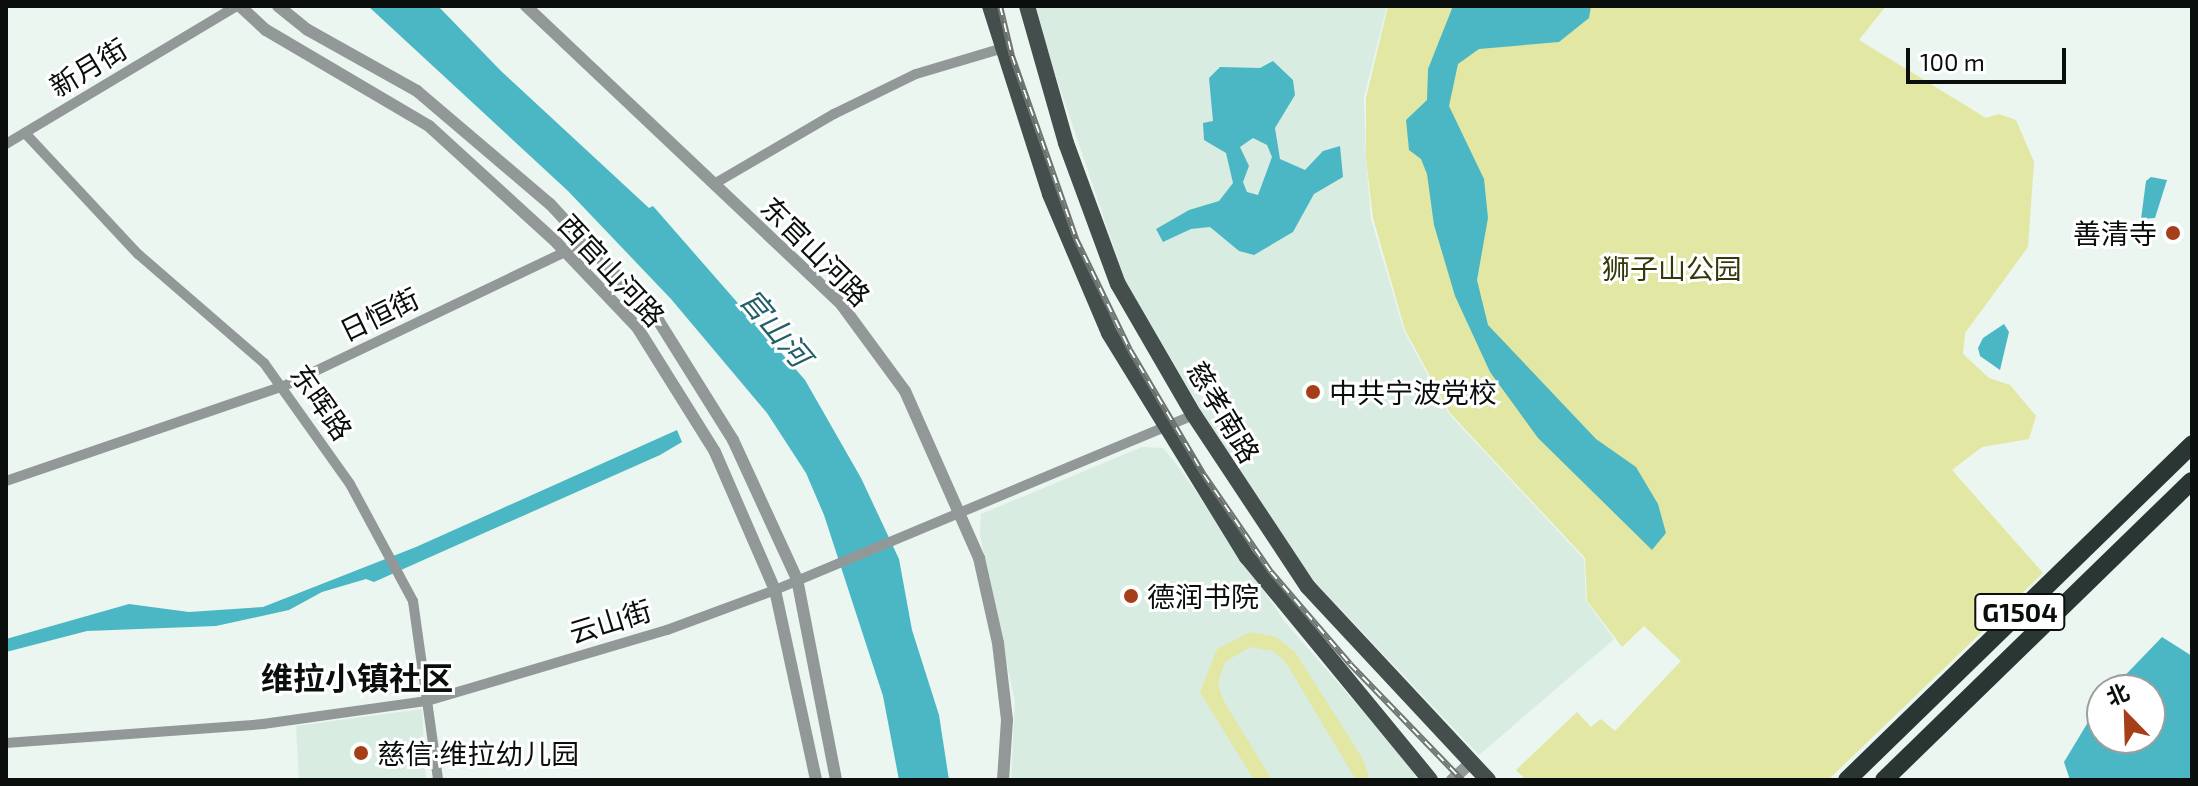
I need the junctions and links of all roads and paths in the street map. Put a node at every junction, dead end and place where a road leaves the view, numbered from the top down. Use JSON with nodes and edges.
{"nodes":[{"id":1,"x":238,"y":6,"type":"edge"},
{"id":2,"x":278,"y":6,"type":"edge"},
{"id":3,"x":526,"y":6,"type":"edge"},
{"id":4,"x":990,"y":6,"type":"edge"},
{"id":5,"x":1027,"y":6,"type":"edge"},
{"id":6,"x":1000,"y":49,"type":"junction"},
{"id":7,"x":25,"y":133,"type":"junction"},
{"id":8,"x":6,"y":144,"type":"edge"},
{"id":9,"x":714,"y":184,"type":"junction"},
{"id":10,"x":586,"y":242,"type":"junction"},
{"id":11,"x":565,"y":252,"type":"junction"},
{"id":12,"x":284,"y":386,"type":"junction"},
{"id":13,"x":1194,"y":415,"type":"junction"},
{"id":14,"x":1166,"y":426,"type":"junction"},
{"id":15,"x":2192,"y":444,"type":"edge"},
{"id":16,"x":6,"y":481,"type":"edge"},
{"id":17,"x":2192,"y":481,"type":"edge"},
{"id":18,"x":959,"y":511,"type":"junction"},
{"id":19,"x":797,"y":579,"type":"junction"},
{"id":20,"x":775,"y":590,"type":"junction"},
{"id":21,"x":427,"y":701,"type":"junction"},
{"id":22,"x":6,"y":743,"type":"edge"},
{"id":23,"x":1476,"y":773,"type":"edge"},
{"id":24,"x":438,"y":780,"type":"edge"},
{"id":25,"x":816,"y":780,"type":"edge"},
{"id":26,"x":836,"y":780,"type":"edge"},
{"id":27,"x":1003,"y":780,"type":"edge"},
{"id":28,"x":1430,"y":780,"type":"edge"},
{"id":29,"x":1452,"y":780,"type":"edge"},
{"id":30,"x":1847,"y":780,"type":"edge"},
{"id":31,"x":1884,"y":780,"type":"edge"}],
"edges":[{"from":1,"to":7,"type":"street","name":"新月街"},
{"from":1,"to":11,"type":"street","name":"西官山河路"},
{"from":2,"to":10,"type":"street","name":"西官山河路"},
{"from":3,"to":9,"type":"street","name":"东官山河路"},
{"from":4,"to":6,"type":"main road","name":"慈孝南路"},
{"from":5,"to":13,"type":"main road","name":"慈孝南路"},
{"from":6,"to":9,"type":"street"},
{"from":6,"to":14,"type":"main road","name":"慈孝南路"},
{"from":7,"to":8,"type":"street","name":"新月街"},
{"from":7,"to":12,"type":"street","name":"东晖路"},
{"from":9,"to":18,"type":"street","name":"东官山河路"},
{"from":10,"to":11,"type":"street","name":"日恒街"},
{"from":10,"to":19,"type":"street","name":"西官山河路"},
{"from":11,"to":12,"type":"street","name":"日恒街"},
{"from":11,"to":20,"type":"street","name":"西官山河路"},
{"from":12,"to":16,"type":"street","name":"日恒街"},
{"from":12,"to":21,"type":"street","name":"东晖路"},
{"from":13,"to":14,"type":"street","name":"云山街"},
{"from":13,"to":23,"type":"main road","name":"慈孝南路"},
{"from":14,"to":18,"type":"street","name":"云山街"},
{"from":14,"to":28,"type":"main road","name":"慈孝南路"},
{"from":15,"to":30,"type":"highway","number":"G1504"},
{"from":17,"to":31,"type":"highway","number":"G1504"},
{"from":18,"to":19,"type":"street","name":"云山街"},
{"from":18,"to":27,"type":"street","name":"东官山河路"},
{"from":19,"to":20,"type":"street","name":"云山街"},
{"from":19,"to":26,"type":"street","name":"西官山河路"},
{"from":20,"to":21,"type":"street","name":"云山街"},
{"from":20,"to":25,"type":"street","name":"西官山河路"},
{"from":21,"to":22,"type":"street","name":"云山街"},
{"from":21,"to":24,"type":"street","name":"东晖路"},
{"from":23,"to":29,"type":"street"}]}
